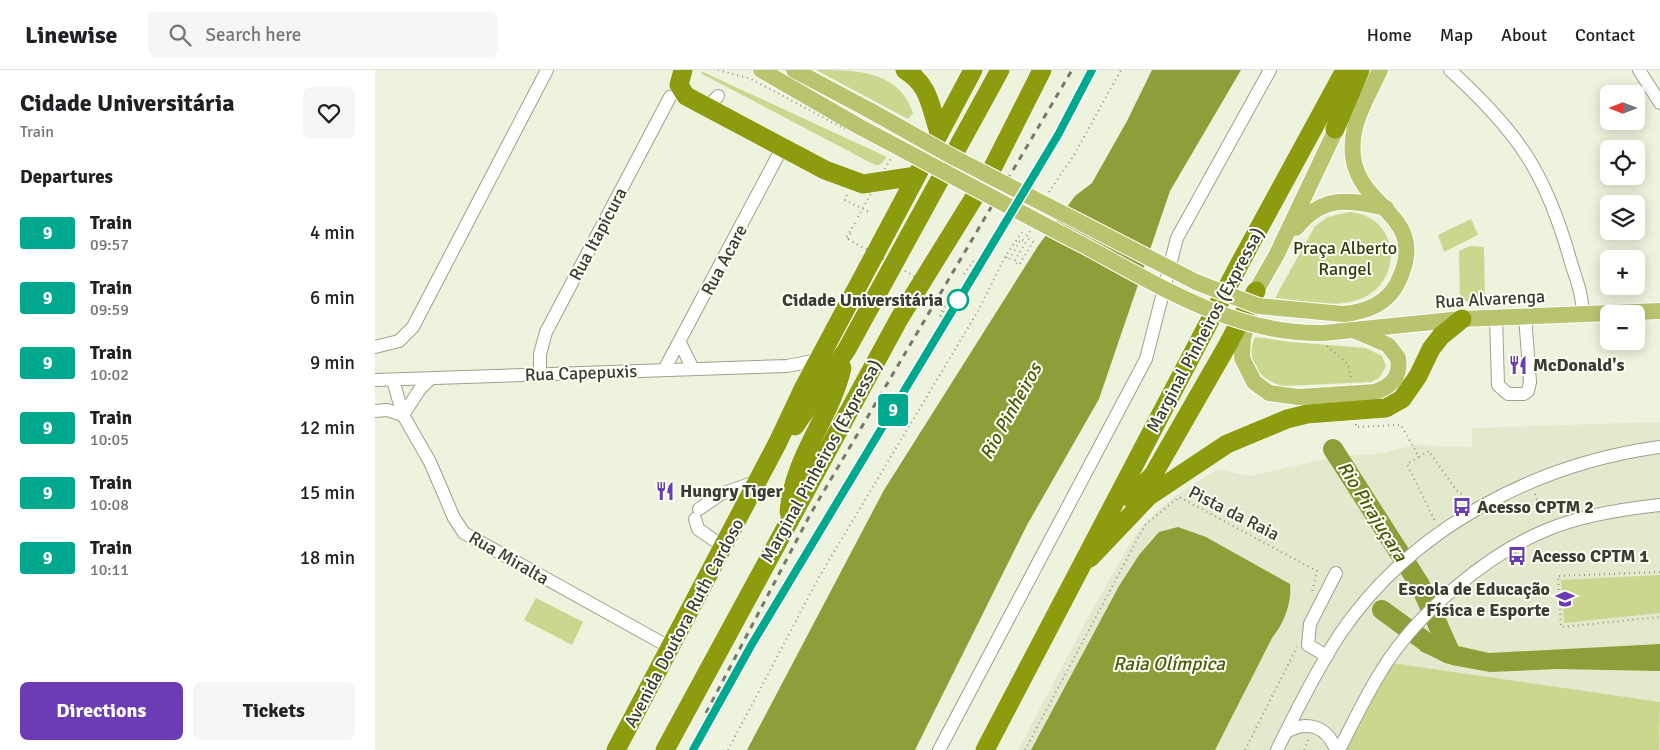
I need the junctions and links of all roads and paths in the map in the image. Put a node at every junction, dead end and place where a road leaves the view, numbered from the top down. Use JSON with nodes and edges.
{"nodes":[{"id":1,"x":547,"y":70,"type":"edge"},
{"id":2,"x":683,"y":70,"type":"edge"},
{"id":3,"x":761,"y":70,"type":"edge"},
{"id":4,"x":794,"y":70,"type":"edge"},
{"id":5,"x":905,"y":70,"type":"edge"},
{"id":6,"x":973,"y":70,"type":"edge"},
{"id":7,"x":1000,"y":70,"type":"edge"},
{"id":8,"x":1042,"y":70,"type":"edge"},
{"id":9,"x":1121,"y":70,"type":"edge"},
{"id":10,"x":1270,"y":70,"type":"edge"},
{"id":11,"x":1345,"y":70,"type":"edge"},
{"id":12,"x":1360,"y":70,"type":"edge"},
{"id":13,"x":1369,"y":70,"type":"edge"},
{"id":14,"x":1381,"y":70,"type":"edge"},
{"id":15,"x":1450,"y":70,"type":"edge"},
{"id":16,"x":1639,"y":70,"type":"edge"},
{"id":17,"x":670,"y":97,"type":"dead end"},
{"id":18,"x":1660,"y":103,"type":"edge"},
{"id":19,"x":1335,"y":129,"type":"junction"},
{"id":20,"x":939,"y":132,"type":"junction"},
{"id":21,"x":897,"y":146,"type":"junction"},
{"id":22,"x":782,"y":148,"type":"junction"},
{"id":23,"x":916,"y":176,"type":"junction"},
{"id":24,"x":1047,"y":194,"type":"dead end"},
{"id":25,"x":845,"y":200,"type":"dead end"},
{"id":26,"x":1386,"y":208,"type":"junction"},
{"id":27,"x":869,"y":212,"type":"dead end"},
{"id":28,"x":858,"y":217,"type":"dead end"},
{"id":29,"x":855,"y":223,"type":"dead end"},
{"id":30,"x":1026,"y":226,"type":"dead end"},
{"id":31,"x":852,"y":231,"type":"dead end"},
{"id":32,"x":1030,"y":231,"type":"dead end"},
{"id":33,"x":848,"y":238,"type":"junction"},
{"id":34,"x":1277,"y":254,"type":"junction"},
{"id":35,"x":1005,"y":257,"type":"junction"},
{"id":36,"x":975,"y":259,"type":"dead end"},
{"id":37,"x":964,"y":274,"type":"dead end"},
{"id":38,"x":930,"y":286,"type":"dead end"},
{"id":39,"x":1256,"y":291,"type":"junction"},
{"id":40,"x":944,"y":305,"type":"dead end"},
{"id":41,"x":1660,"y":311,"type":"edge"},
{"id":42,"x":1583,"y":314,"type":"junction"},
{"id":43,"x":941,"y":316,"type":"dead end"},
{"id":44,"x":1525,"y":316,"type":"junction"},
{"id":45,"x":1496,"y":317,"type":"junction"},
{"id":46,"x":1462,"y":319,"type":"junction"},
{"id":47,"x":1353,"y":330,"type":"junction"},
{"id":48,"x":1324,"y":340,"type":"junction"},
{"id":49,"x":680,"y":343,"type":"junction"},
{"id":50,"x":377,"y":347,"type":"edge"},
{"id":51,"x":847,"y":349,"type":"junction"},
{"id":52,"x":818,"y":360,"type":"junction"},
{"id":53,"x":787,"y":366,"type":"junction"},
{"id":54,"x":693,"y":369,"type":"junction"},
{"id":55,"x":664,"y":370,"type":"junction"},
{"id":56,"x":539,"y":375,"type":"junction"},
{"id":57,"x":375,"y":380,"type":"edge"},
{"id":58,"x":393,"y":380,"type":"junction"},
{"id":59,"x":429,"y":380,"type":"junction"},
{"id":60,"x":803,"y":389,"type":"junction"},
{"id":61,"x":1354,"y":401,"type":"junction"},
{"id":62,"x":375,"y":411,"type":"edge"},
{"id":63,"x":403,"y":415,"type":"junction"},
{"id":64,"x":778,"y":442,"type":"junction"},
{"id":65,"x":1660,"y":447,"type":"edge"},
{"id":66,"x":1419,"y":457,"type":"junction"},
{"id":67,"x":758,"y":481,"type":"junction"},
{"id":68,"x":1530,"y":482,"type":"junction"},
{"id":69,"x":1660,"y":505,"type":"edge"},
{"id":70,"x":1480,"y":507,"type":"junction"},
{"id":71,"x":1110,"y":510,"type":"junction"},
{"id":72,"x":789,"y":520,"type":"junction"},
{"id":73,"x":1548,"y":530,"type":"junction"},
{"id":74,"x":1441,"y":531,"type":"junction"},
{"id":75,"x":724,"y":547,"type":"junction"},
{"id":76,"x":1082,"y":566,"type":"junction"},
{"id":77,"x":1660,"y":572,"type":"edge"},
{"id":78,"x":1336,"y":574,"type":"dead end"},
{"id":79,"x":1310,"y":599,"type":"dead end"},
{"id":80,"x":1660,"y":617,"type":"edge"},
{"id":81,"x":1298,"y":646,"type":"dead end"},
{"id":82,"x":671,"y":648,"type":"junction"},
{"id":83,"x":1327,"y":656,"type":"junction"},
{"id":84,"x":1286,"y":732,"type":"junction"},
{"id":85,"x":616,"y":750,"type":"edge"},
{"id":86,"x":665,"y":750,"type":"edge"},
{"id":87,"x":728,"y":750,"type":"edge"},
{"id":88,"x":939,"y":750,"type":"edge"},
{"id":89,"x":985,"y":750,"type":"edge"},
{"id":90,"x":1025,"y":750,"type":"edge"},
{"id":91,"x":1245,"y":750,"type":"edge"},
{"id":92,"x":1277,"y":750,"type":"edge"},
{"id":93,"x":1337,"y":750,"type":"edge"}],
"edges":[{"from":1,"to":50,"type":"street"},
{"from":2,"to":22,"type":"highway"},
{"from":3,"to":21,"type":"main road","name":"Rua Alvarenga","bridge":true},
{"from":4,"to":26,"type":"main road","bridge":true},
{"from":5,"to":20,"type":"highway"},
{"from":6,"to":20,"type":"highway","name":"Avenida Doutora Ruth Cardoso"},
{"from":7,"to":51,"type":"highway"},
{"from":8,"to":72,"type":"highway","name":"Marginal Pinheiros (Expressa)"},
{"from":9,"to":24,"type":"path"},
{"from":10,"to":88,"type":"street"},
{"from":11,"to":71,"type":"highway","name":"Marginal Pinheiros (Expressa)"},
{"from":12,"to":19,"type":"highway"},
{"from":13,"to":19,"type":"main road"},
{"from":14,"to":26,"type":"main road"},
{"from":15,"to":42,"type":"street"},
{"from":16,"to":18,"type":"street"},
{"from":17,"to":56,"type":"street","name":"Rua Itapicura"},
{"from":19,"to":34,"type":"main road"},
{"from":20,"to":23,"type":"highway","name":"Avenida Doutora Ruth Cardoso"},
{"from":21,"to":28,"type":"path","bridge":true},
{"from":21,"to":48,"type":"main road","name":"Rua Alvarenga","bridge":true},
{"from":22,"to":23,"type":"highway"},
{"from":22,"to":49,"type":"street","name":"Rua Acare"},
{"from":23,"to":52,"type":"highway","name":"Avenida Doutora Ruth Cardoso"},
{"from":25,"to":27,"type":"path"},
{"from":26,"to":34,"type":"main road"},
{"from":29,"to":33,"type":"path","bridge":true},
{"from":30,"to":35,"type":"path"},
{"from":31,"to":33,"type":"path"},
{"from":32,"to":35,"type":"path"},
{"from":33,"to":38,"type":"path","bridge":true},
{"from":34,"to":39,"type":"main road"},
{"from":35,"to":87,"type":"path"},
{"from":36,"to":37,"type":"path"},
{"from":39,"to":61,"type":"main road"},
{"from":39,"to":71,"type":"highway"},
{"from":40,"to":43,"type":"path"},
{"from":41,"to":42,"type":"main road","name":"Rua Alvarenga"},
{"from":42,"to":44,"type":"main road","name":"Rua Alvarenga"},
{"from":44,"to":45,"type":"main road","name":"Rua Alvarenga"},
{"from":44,"to":45,"type":"street"},
{"from":45,"to":46,"type":"main road","name":"Rua Alvarenga"},
{"from":46,"to":47,"type":"main road","name":"Rua Alvarenga"},
{"from":46,"to":61,"type":"highway"},
{"from":47,"to":48,"type":"main road","name":"Rua Alvarenga"},
{"from":47,"to":61,"type":"main road"},
{"from":48,"to":61,"type":"path"},
{"from":49,"to":54,"type":"street"},
{"from":49,"to":55,"type":"street","name":"Rua Acare"},
{"from":51,"to":64,"type":"highway"},
{"from":51,"to":72,"type":"highway"},
{"from":52,"to":53,"type":"street","name":"Rua Capepuxis"},
{"from":52,"to":60,"type":"highway","name":"Avenida Doutora Ruth Cardoso"},
{"from":53,"to":54,"type":"street","name":"Rua Capepuxis"},
{"from":53,"to":60,"type":"street"},
{"from":54,"to":55,"type":"street","name":"Rua Capepuxis"},
{"from":55,"to":56,"type":"street","name":"Rua Capepuxis"},
{"from":56,"to":59,"type":"street","name":"Rua Capepuxis"},
{"from":57,"to":58,"type":"street","name":"Rua Capepuxis"},
{"from":58,"to":59,"type":"street","name":"Rua Capepuxis"},
{"from":58,"to":63,"type":"street","name":"Rua Miralta"},
{"from":59,"to":63,"type":"street"},
{"from":60,"to":64,"type":"highway","name":"Avenida Doutora Ruth Cardoso"},
{"from":61,"to":66,"type":"path"},
{"from":61,"to":76,"type":"highway"},
{"from":62,"to":63,"type":"street"},
{"from":63,"to":82,"type":"street","name":"Rua Miralta"},
{"from":64,"to":67,"type":"highway","name":"Avenida Doutora Ruth Cardoso"},
{"from":65,"to":68,"type":"street"},
{"from":66,"to":70,"type":"path"},
{"from":66,"to":74,"type":"path"},
{"from":67,"to":75,"type":"highway","name":"Avenida Doutora Ruth Cardoso"},
{"from":67,"to":75,"type":"street"},
{"from":68,"to":70,"type":"street"},
{"from":68,"to":73,"type":"path"},
{"from":69,"to":73,"type":"street"},
{"from":70,"to":74,"type":"street"},
{"from":71,"to":76,"type":"highway","name":"Marginal Pinheiros (Expressa)"},
{"from":72,"to":86,"type":"highway","name":"Marginal Pinheiros (Expressa)"},
{"from":73,"to":93,"type":"street"},
{"from":74,"to":83,"type":"street"},
{"from":75,"to":82,"type":"highway","name":"Avenida Doutora Ruth Cardoso"},
{"from":76,"to":89,"type":"highway","name":"Marginal Pinheiros (Expressa)"},
{"from":77,"to":80,"type":"path"},
{"from":78,"to":83,"type":"street"},
{"from":79,"to":90,"type":"path","name":"Pista da Raia"},
{"from":81,"to":91,"type":"path"},
{"from":82,"to":85,"type":"highway","name":"Avenida Doutora Ruth Cardoso"},
{"from":83,"to":84,"type":"street"},
{"from":84,"to":92,"type":"street"},
{"from":84,"to":93,"type":"street"}]}
